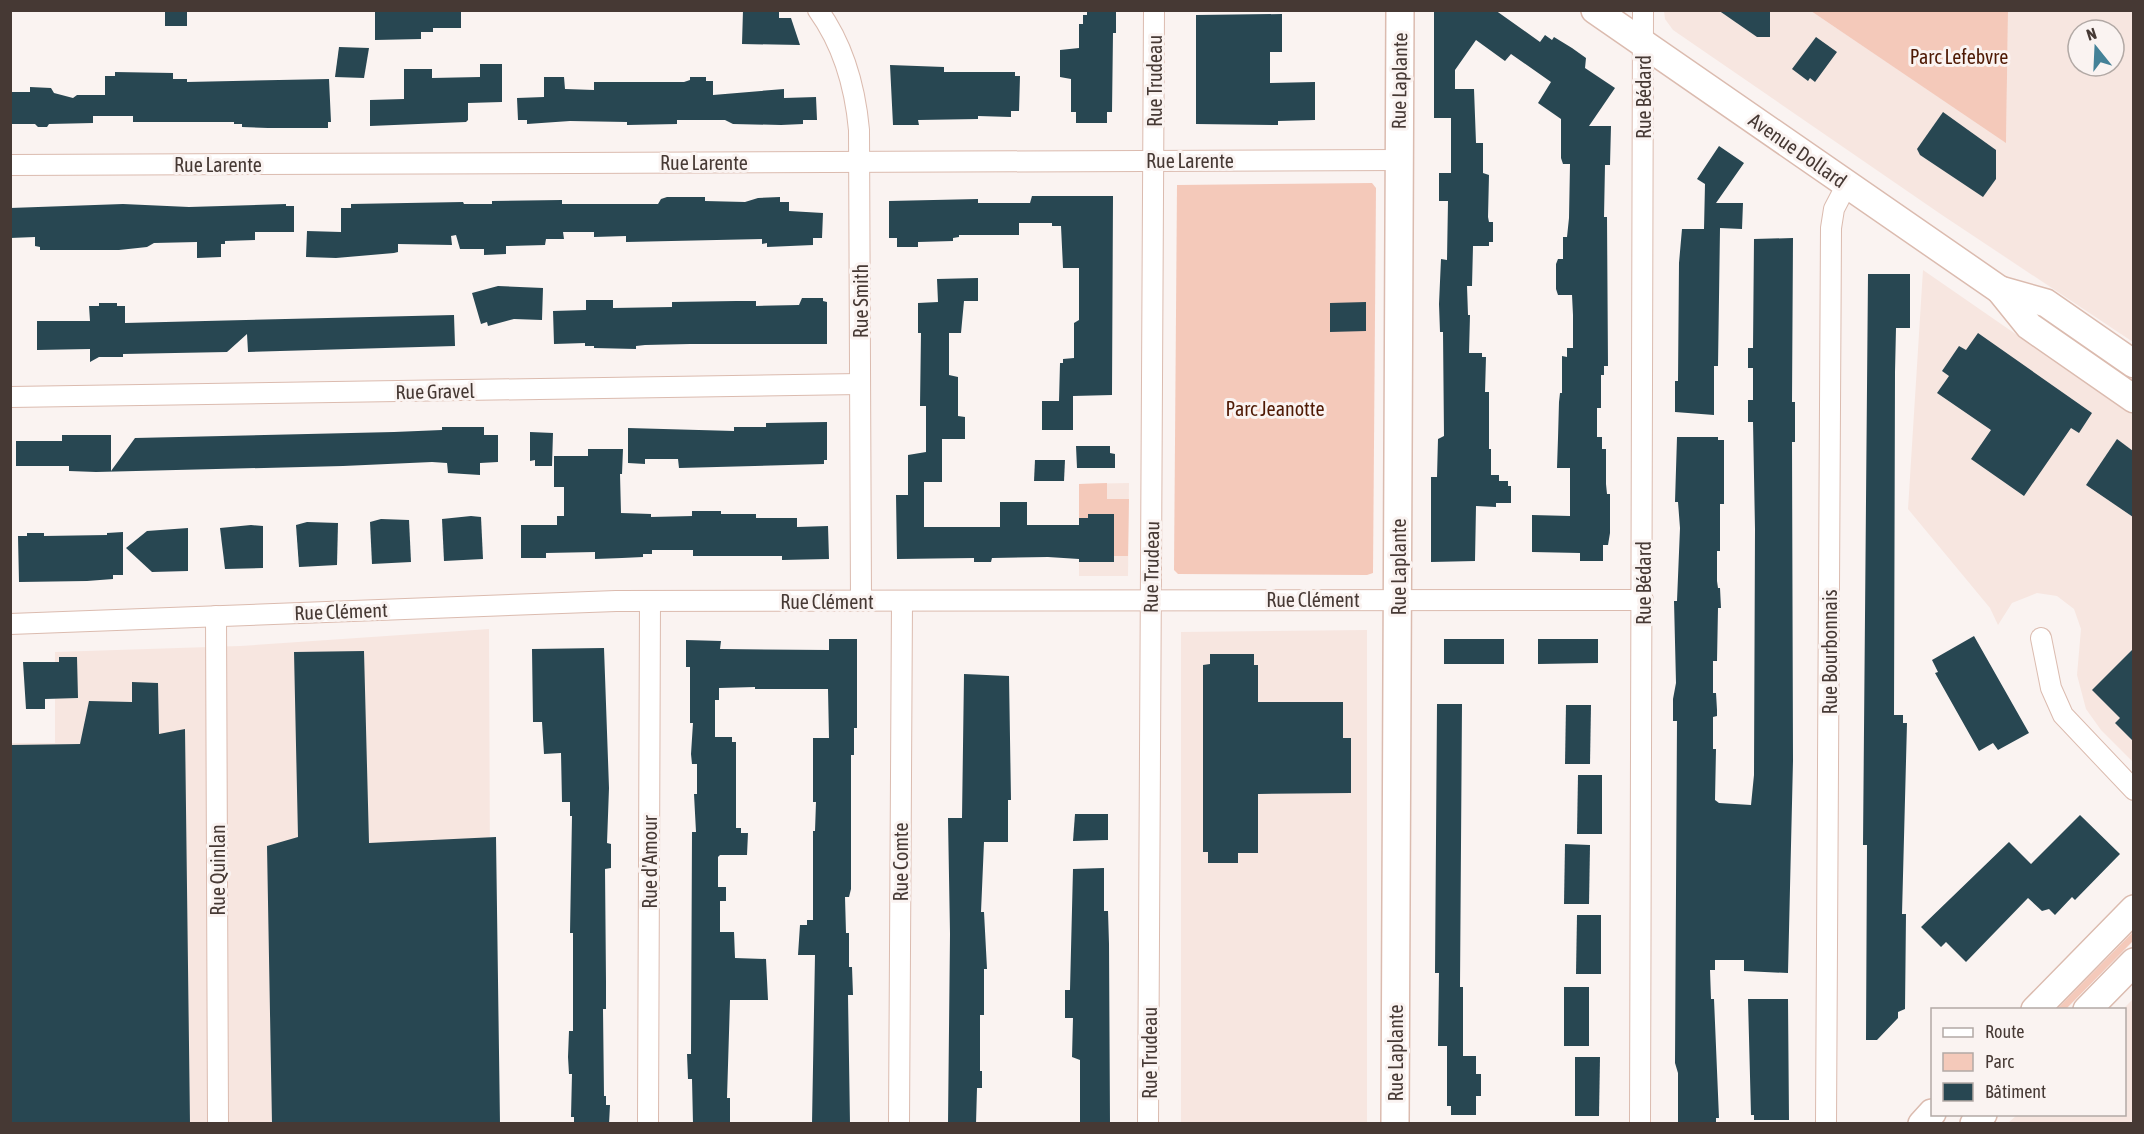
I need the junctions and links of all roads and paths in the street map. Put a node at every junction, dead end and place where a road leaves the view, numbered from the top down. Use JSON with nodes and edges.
{"nodes":[{"id":1,"x":818,"y":10,"type":"edge"},
{"id":2,"x":1154,"y":10,"type":"edge"},
{"id":3,"x":1400,"y":10,"type":"edge"},
{"id":4,"x":1595,"y":10,"type":"edge"},
{"id":5,"x":1643,"y":10,"type":"edge"},
{"id":6,"x":1643,"y":43,"type":"junction"},
{"id":7,"x":1153,"y":160,"type":"junction"},
{"id":8,"x":1398,"y":160,"type":"junction"},
{"id":9,"x":860,"y":161,"type":"junction"},
{"id":10,"x":10,"y":165,"type":"edge"},
{"id":11,"x":1847,"y":184,"type":"junction"},
{"id":12,"x":2000,"y":290,"type":"junction"},
{"id":13,"x":2133,"y":364,"type":"edge"},
{"id":14,"x":860,"y":384,"type":"junction"},
{"id":15,"x":10,"y":397,"type":"edge"},
{"id":16,"x":2133,"y":399,"type":"edge"},
{"id":17,"x":1398,"y":599,"type":"junction"},
{"id":18,"x":1151,"y":600,"type":"junction"},
{"id":19,"x":1643,"y":600,"type":"junction"},
{"id":20,"x":650,"y":601,"type":"junction"},
{"id":21,"x":861,"y":601,"type":"junction"},
{"id":22,"x":902,"y":601,"type":"junction"},
{"id":23,"x":216,"y":616,"type":"junction"},
{"id":24,"x":10,"y":624,"type":"edge"},
{"id":25,"x":2041,"y":638,"type":"dead end"},
{"id":26,"x":2133,"y":790,"type":"edge"},
{"id":27,"x":2133,"y":909,"type":"edge"},
{"id":28,"x":2133,"y":962,"type":"edge"},
{"id":29,"x":2037,"y":1008,"type":"edge"},
{"id":30,"x":2090,"y":1008,"type":"edge"},
{"id":31,"x":218,"y":1124,"type":"edge"},
{"id":32,"x":648,"y":1124,"type":"edge"},
{"id":33,"x":899,"y":1124,"type":"edge"},
{"id":34,"x":1148,"y":1124,"type":"edge"},
{"id":35,"x":1395,"y":1124,"type":"edge"},
{"id":36,"x":1640,"y":1124,"type":"edge"},
{"id":37,"x":1826,"y":1124,"type":"edge"}],
"edges":[{"from":1,"to":9,"type":"street","name":"Rue Smith"},
{"from":2,"to":7,"type":"street","name":"Rue Trudeau"},
{"from":3,"to":8,"type":"street","name":"Rue Laplante"},
{"from":4,"to":6,"type":"street","name":"Avenue Dollard"},
{"from":5,"to":6,"type":"street","name":"Rue Bédard"},
{"from":6,"to":11,"type":"street","name":"Avenue Dollard"},
{"from":6,"to":19,"type":"street","name":"Rue Bédard"},
{"from":7,"to":8,"type":"street","name":"Rue Larente"},
{"from":7,"to":9,"type":"street","name":"Rue Larente"},
{"from":7,"to":18,"type":"street","name":"Rue Trudeau"},
{"from":8,"to":17,"type":"street","name":"Rue Laplante"},
{"from":9,"to":10,"type":"street","name":"Rue Larente"},
{"from":9,"to":14,"type":"street","name":"Rue Smith"},
{"from":11,"to":12,"type":"street","name":"Avenue Dollard"},
{"from":11,"to":37,"type":"street","name":"Rue Bourbonnais"},
{"from":12,"to":13,"type":"street","name":"Avenue Dollard"},
{"from":12,"to":16,"type":"street","name":"Avenue Dollard"},
{"from":14,"to":15,"type":"street","name":"Rue Gravel"},
{"from":14,"to":21,"type":"street","name":"Rue Smith"},
{"from":17,"to":18,"type":"street","name":"Rue Clément"},
{"from":17,"to":19,"type":"street","name":"Rue Clément"},
{"from":17,"to":35,"type":"street","name":"Rue Laplante"},
{"from":18,"to":22,"type":"street","name":"Rue Clément"},
{"from":18,"to":34,"type":"street","name":"Rue Trudeau"},
{"from":19,"to":36,"type":"street","name":"Rue Bédard"},
{"from":20,"to":21,"type":"street","name":"Rue Clément"},
{"from":20,"to":23,"type":"street","name":"Rue Clément"},
{"from":20,"to":32,"type":"street","name":"Rue d'Amour"},
{"from":21,"to":22,"type":"street","name":"Rue Clément"},
{"from":22,"to":33,"type":"street","name":"Rue Comte"},
{"from":23,"to":24,"type":"street","name":"Rue Clément"},
{"from":23,"to":31,"type":"street","name":"Rue Quinlan"},
{"from":25,"to":26,"type":"street"},
{"from":27,"to":29,"type":"street"},
{"from":28,"to":30,"type":"street"}]}
